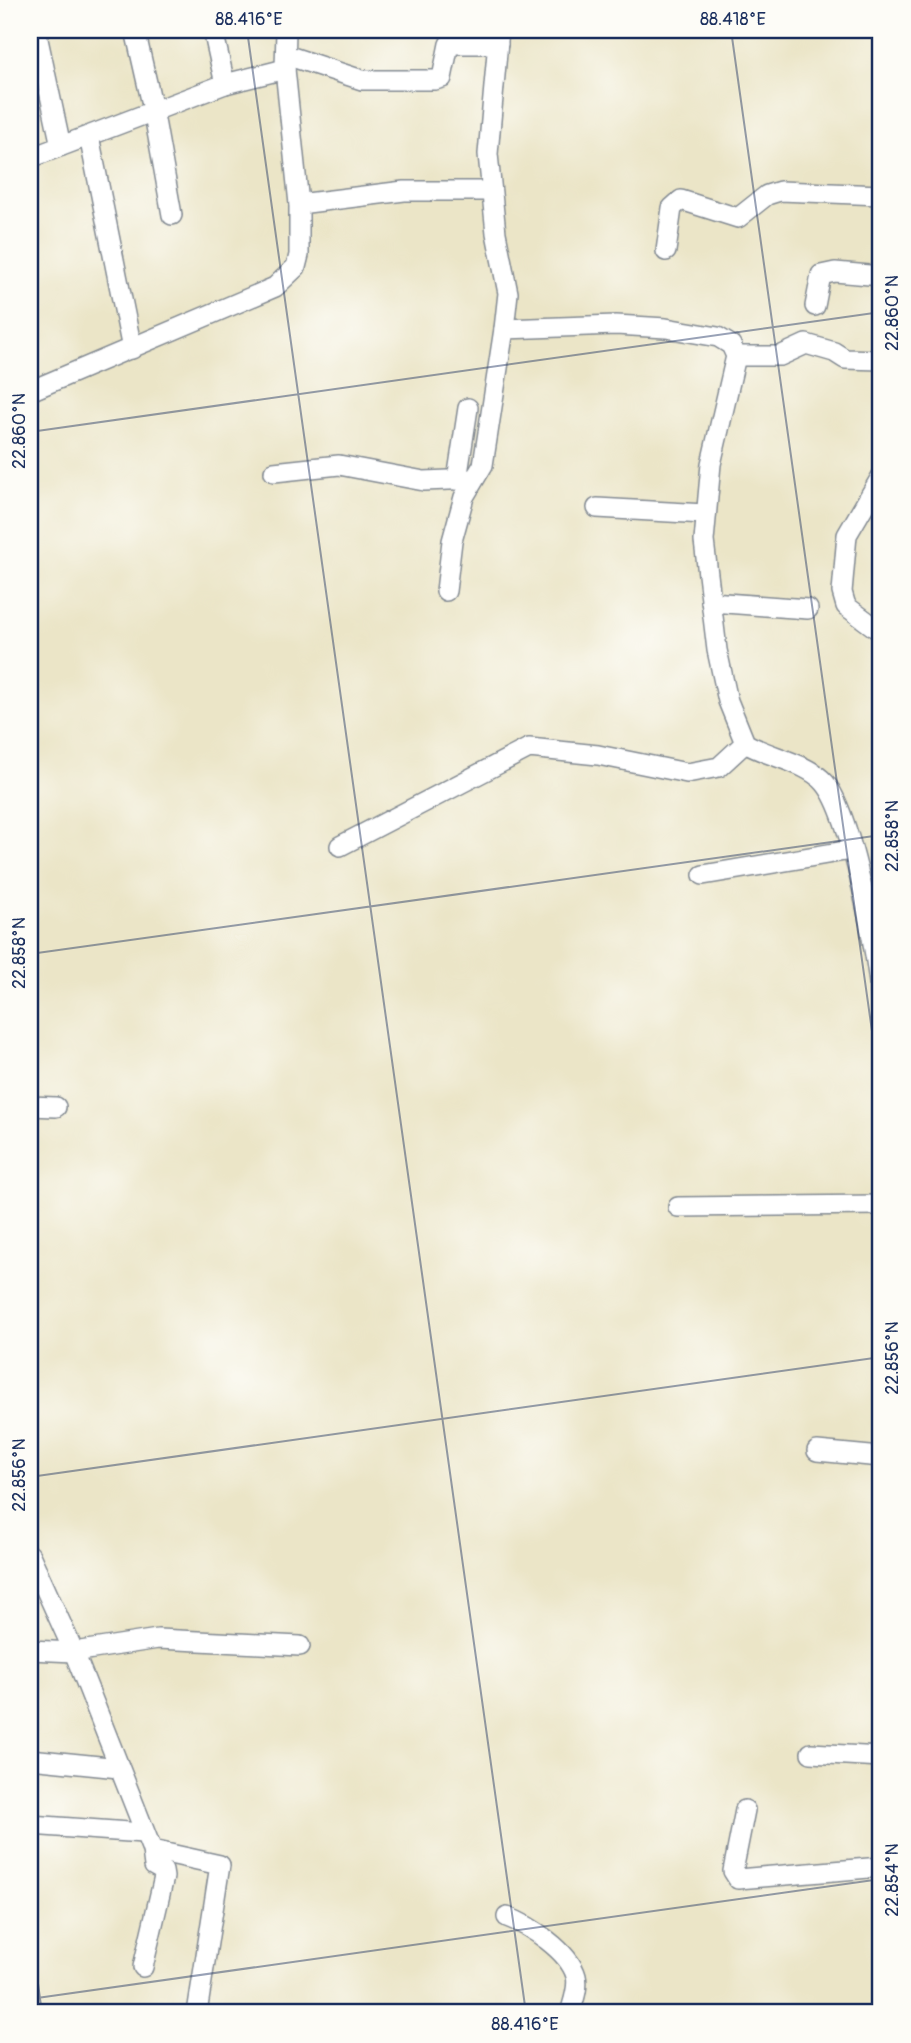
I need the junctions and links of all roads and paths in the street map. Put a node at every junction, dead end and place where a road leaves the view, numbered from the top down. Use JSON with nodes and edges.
{"nodes":[{"id":1,"x":36,"y":30,"type":"edge"},
{"id":2,"x":135,"y":30,"type":"edge"},
{"id":3,"x":213,"y":30,"type":"edge"},
{"id":4,"x":286,"y":30,"type":"edge"},
{"id":5,"x":499,"y":37,"type":"edge"},
{"id":6,"x":285,"y":62,"type":"junction"},
{"id":7,"x":225,"y":84,"type":"junction"},
{"id":8,"x":153,"y":109,"type":"junction"},
{"id":9,"x":89,"y":136,"type":"junction"},
{"id":10,"x":61,"y":146,"type":"junction"},
{"id":11,"x":30,"y":158,"type":"edge"},
{"id":12,"x":490,"y":191,"type":"junction"},
{"id":13,"x":881,"y":195,"type":"edge"},
{"id":14,"x":299,"y":204,"type":"junction"},
{"id":15,"x":172,"y":215,"type":"dead end"},
{"id":16,"x":666,"y":251,"type":"dead end"},
{"id":17,"x":881,"y":276,"type":"edge"},
{"id":18,"x":815,"y":306,"type":"dead end"},
{"id":19,"x":504,"y":329,"type":"junction"},
{"id":20,"x":132,"y":349,"type":"junction"},
{"id":21,"x":736,"y":356,"type":"junction"},
{"id":22,"x":881,"y":360,"type":"edge"},
{"id":23,"x":30,"y":391,"type":"edge"},
{"id":24,"x":468,"y":408,"type":"dead end"},
{"id":25,"x":274,"y":472,"type":"dead end"},
{"id":26,"x":881,"y":477,"type":"edge"},
{"id":27,"x":466,"y":479,"type":"junction"},
{"id":28,"x":597,"y":508,"type":"dead end"},
{"id":29,"x":705,"y":514,"type":"junction"},
{"id":30,"x":446,"y":591,"type":"dead end"},
{"id":31,"x":711,"y":602,"type":"junction"},
{"id":32,"x":808,"y":609,"type":"dead end"},
{"id":33,"x":881,"y":632,"type":"edge"},
{"id":34,"x":744,"y":743,"type":"junction"},
{"id":35,"x":340,"y":846,"type":"dead end"},
{"id":36,"x":851,"y":850,"type":"junction"},
{"id":37,"x":703,"y":875,"type":"dead end"},
{"id":38,"x":881,"y":984,"type":"edge"},
{"id":39,"x":881,"y":1005,"type":"edge"},
{"id":40,"x":30,"y":1106,"type":"edge"},
{"id":41,"x":56,"y":1107,"type":"dead end"},
{"id":42,"x":881,"y":1205,"type":"edge"},
{"id":43,"x":678,"y":1207,"type":"dead end"},
{"id":44,"x":817,"y":1451,"type":"dead end"},
{"id":45,"x":881,"y":1457,"type":"edge"},
{"id":46,"x":30,"y":1555,"type":"edge"},
{"id":47,"x":300,"y":1647,"type":"dead end"},
{"id":48,"x":30,"y":1650,"type":"edge"},
{"id":49,"x":74,"y":1652,"type":"junction"},
{"id":50,"x":811,"y":1753,"type":"dead end"},
{"id":51,"x":881,"y":1757,"type":"edge"},
{"id":52,"x":30,"y":1759,"type":"edge"},
{"id":53,"x":119,"y":1768,"type":"junction"},
{"id":54,"x":745,"y":1810,"type":"dead end"},
{"id":55,"x":30,"y":1825,"type":"edge"},
{"id":56,"x":147,"y":1842,"type":"junction"},
{"id":57,"x":881,"y":1867,"type":"edge"},
{"id":58,"x":507,"y":1917,"type":"dead end"},
{"id":59,"x":143,"y":1967,"type":"dead end"},
{"id":60,"x":197,"y":2013,"type":"edge"},
{"id":61,"x":570,"y":2013,"type":"edge"}],
"edges":[{"from":1,"to":10,"type":"street"},
{"from":2,"to":8,"type":"street"},
{"from":3,"to":7,"type":"street"},
{"from":4,"to":6,"type":"street"},
{"from":5,"to":6,"type":"street"},
{"from":5,"to":12,"type":"street"},
{"from":6,"to":7,"type":"street"},
{"from":6,"to":14,"type":"street"},
{"from":7,"to":8,"type":"street"},
{"from":8,"to":9,"type":"street"},
{"from":8,"to":15,"type":"street"},
{"from":9,"to":10,"type":"street"},
{"from":9,"to":20,"type":"street"},
{"from":10,"to":11,"type":"street"},
{"from":12,"to":14,"type":"street"},
{"from":12,"to":19,"type":"street"},
{"from":13,"to":16,"type":"street"},
{"from":14,"to":20,"type":"street"},
{"from":17,"to":18,"type":"street"},
{"from":19,"to":21,"type":"street"},
{"from":19,"to":27,"type":"street"},
{"from":20,"to":23,"type":"street"},
{"from":21,"to":22,"type":"street"},
{"from":21,"to":29,"type":"street"},
{"from":24,"to":27,"type":"street"},
{"from":25,"to":27,"type":"street"},
{"from":26,"to":33,"type":"street"},
{"from":27,"to":30,"type":"street"},
{"from":28,"to":29,"type":"street"},
{"from":29,"to":31,"type":"street"},
{"from":31,"to":32,"type":"street"},
{"from":31,"to":34,"type":"street"},
{"from":34,"to":35,"type":"street"},
{"from":34,"to":36,"type":"street"},
{"from":36,"to":37,"type":"street"},
{"from":36,"to":38,"type":"street"},
{"from":38,"to":39,"type":"street"},
{"from":40,"to":41,"type":"street"},
{"from":42,"to":43,"type":"street"},
{"from":44,"to":45,"type":"street"},
{"from":46,"to":49,"type":"street"},
{"from":47,"to":49,"type":"street"},
{"from":48,"to":49,"type":"street"},
{"from":49,"to":53,"type":"street"},
{"from":50,"to":51,"type":"street"},
{"from":52,"to":53,"type":"street"},
{"from":53,"to":56,"type":"street"},
{"from":54,"to":57,"type":"street"},
{"from":55,"to":56,"type":"street"},
{"from":56,"to":59,"type":"street"},
{"from":56,"to":60,"type":"street"},
{"from":58,"to":61,"type":"street"}]}
